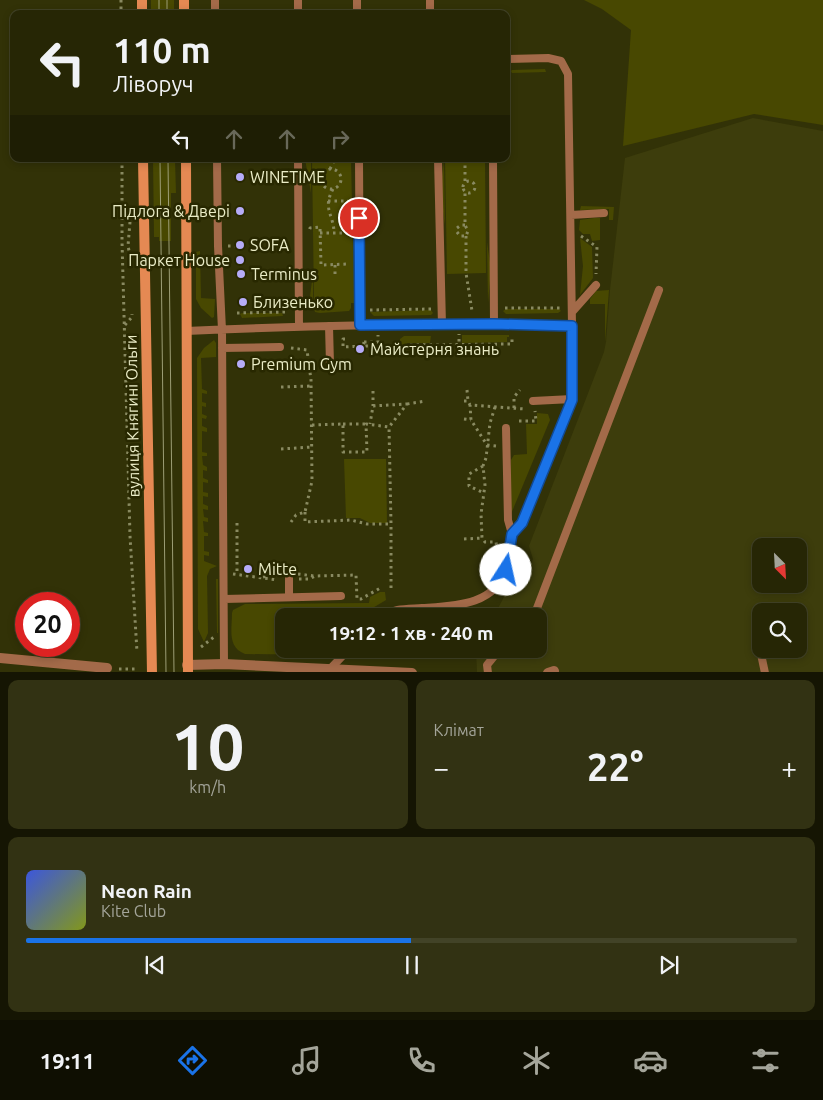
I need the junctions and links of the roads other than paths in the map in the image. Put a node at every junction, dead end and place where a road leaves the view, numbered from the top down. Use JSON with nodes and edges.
{"nodes":[{"id":1,"x":510,"y":59,"type":"edge"},
{"id":2,"x":143,"y":162,"type":"edge"},
{"id":3,"x":186,"y":162,"type":"edge"},
{"id":4,"x":217,"y":162,"type":"edge"},
{"id":5,"x":298,"y":162,"type":"edge"},
{"id":6,"x":359,"y":162,"type":"edge"},
{"id":7,"x":438,"y":162,"type":"edge"},
{"id":8,"x":493,"y":162,"type":"edge"},
{"id":9,"x":570,"y":214,"type":"junction"},
{"id":10,"x":604,"y":214,"type":"dead end"},
{"id":11,"x":596,"y":285,"type":"road end"},
{"id":12,"x":659,"y":290,"type":"dead end"},
{"id":13,"x":572,"y":312,"type":"junction"},
{"id":14,"x":442,"y":324,"type":"junction"},
{"id":15,"x":494,"y":324,"type":"junction"},
{"id":16,"x":360,"y":325,"type":"junction"},
{"id":17,"x":329,"y":326,"type":"junction"},
{"id":18,"x":572,"y":326,"type":"junction"},
{"id":19,"x":298,"y":327,"type":"junction"},
{"id":20,"x":222,"y":330,"type":"junction"},
{"id":21,"x":186,"y":332,"type":"junction"},
{"id":22,"x":280,"y":347,"type":"road end"},
{"id":23,"x":222,"y":348,"type":"junction"},
{"id":24,"x":330,"y":364,"type":"dead end"},
{"id":25,"x":572,"y":400,"type":"junction"},
{"id":26,"x":533,"y":401,"type":"dead end"},
{"id":27,"x":506,"y":428,"type":"dead end"},
{"id":28,"x":512,"y":534,"type":"junction"},
{"id":29,"x":289,"y":571,"type":"dead end"},
{"id":30,"x":341,"y":596,"type":"dead end"},
{"id":31,"x":290,"y":598,"type":"junction"},
{"id":32,"x":224,"y":599,"type":"junction"},
{"id":33,"x":426,"y":608,"type":"edge"},
{"id":34,"x":537,"y":608,"type":"edge"},
{"id":35,"x":0,"y":658,"type":"edge"},
{"id":36,"x":340,"y":658,"type":"edge"},
{"id":37,"x":493,"y":658,"type":"edge"},
{"id":38,"x":762,"y":658,"type":"edge"},
{"id":39,"x":224,"y":664,"type":"junction"},
{"id":40,"x":107,"y":668,"type":"road end"},
{"id":41,"x":331,"y":668,"type":"junction"},
{"id":42,"x":187,"y":669,"type":"edge"},
{"id":43,"x":343,"y":670,"type":"edge"},
{"id":44,"x":152,"y":672,"type":"edge"},
{"id":45,"x":412,"y":672,"type":"edge"},
{"id":46,"x":488,"y":672,"type":"edge"},
{"id":47,"x":765,"y":672,"type":"edge"}],
"edges":[{"from":1,"to":9,"type":"lane"},
{"from":2,"to":44,"type":"main road","name":"вулиця Княгині Ольги"},
{"from":3,"to":21,"type":"main road"},
{"from":4,"to":20,"type":"lane"},
{"from":5,"to":19,"type":"lane"},
{"from":6,"to":16,"type":"lane"},
{"from":7,"to":14,"type":"lane"},
{"from":8,"to":15,"type":"lane"},
{"from":9,"to":10,"type":"lane"},
{"from":9,"to":13,"type":"lane"},
{"from":11,"to":13,"type":"lane"},
{"from":12,"to":34,"type":"lane"},
{"from":13,"to":18,"type":"lane"},
{"from":14,"to":15,"type":"lane"},
{"from":14,"to":16,"type":"lane"},
{"from":15,"to":18,"type":"lane"},
{"from":16,"to":17,"type":"lane"},
{"from":17,"to":19,"type":"lane"},
{"from":17,"to":24,"type":"lane"},
{"from":18,"to":25,"type":"lane"},
{"from":19,"to":20,"type":"lane"},
{"from":20,"to":21,"type":"lane"},
{"from":20,"to":23,"type":"lane"},
{"from":21,"to":42,"type":"main road"},
{"from":22,"to":23,"type":"lane"},
{"from":23,"to":32,"type":"lane"},
{"from":25,"to":26,"type":"lane"},
{"from":25,"to":28,"type":"lane"},
{"from":27,"to":28,"type":"lane"},
{"from":28,"to":33,"type":"lane"},
{"from":29,"to":31,"type":"lane"},
{"from":30,"to":31,"type":"lane"},
{"from":31,"to":32,"type":"lane"},
{"from":32,"to":39,"type":"lane"},
{"from":35,"to":40,"type":"street"},
{"from":36,"to":41,"type":"lane"},
{"from":37,"to":46,"type":"lane"},
{"from":38,"to":47,"type":"lane"},
{"from":39,"to":41,"type":"street"},
{"from":39,"to":42,"type":"street"},
{"from":41,"to":43,"type":"street"},
{"from":43,"to":45,"type":"street"}]}
